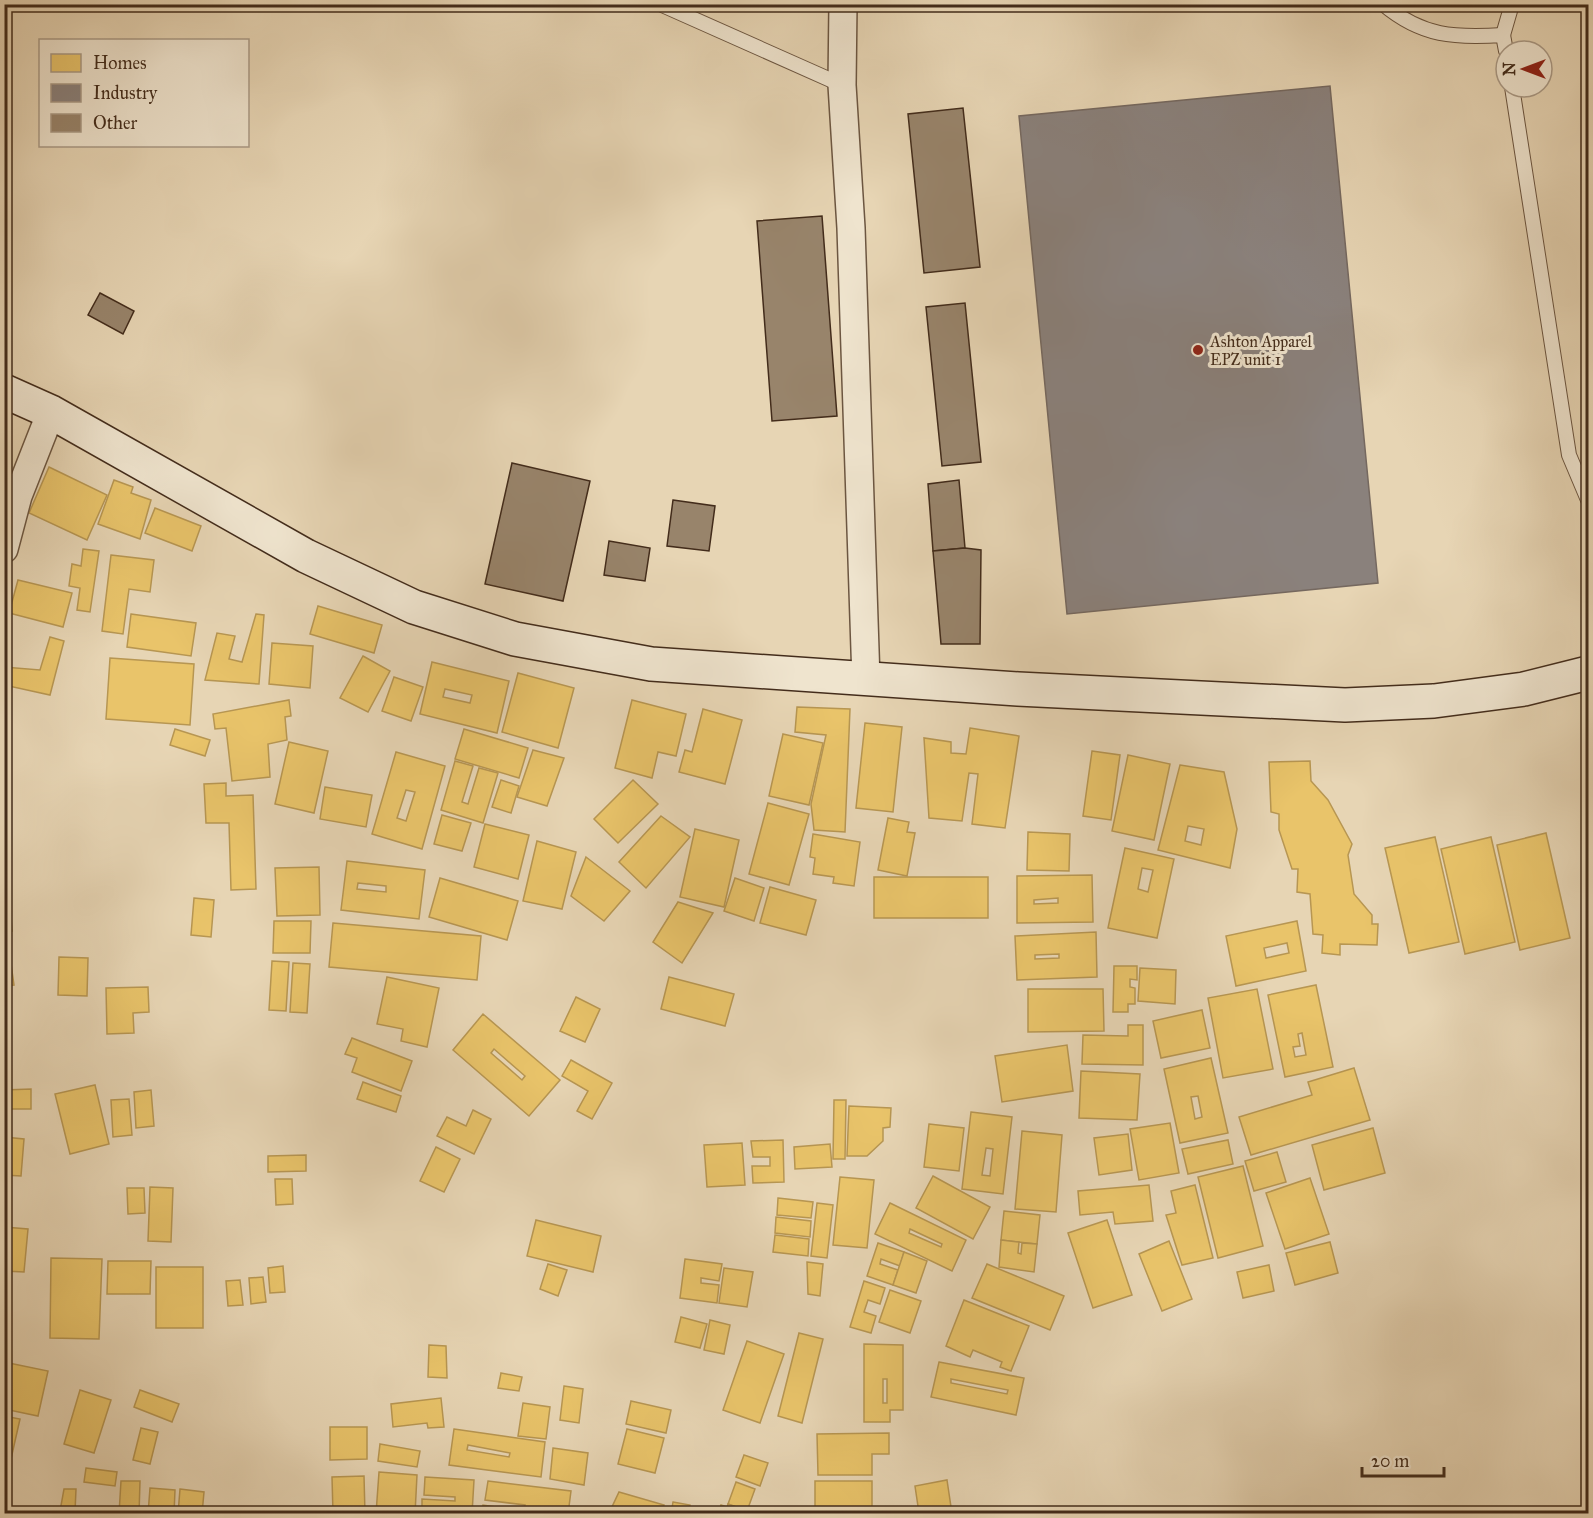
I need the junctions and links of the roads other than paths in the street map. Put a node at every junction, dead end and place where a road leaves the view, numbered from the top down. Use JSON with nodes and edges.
{"nodes":[{"id":1,"x":660,"y":4,"type":"edge"},
{"id":2,"x":843,"y":4,"type":"edge"},
{"id":3,"x":1383,"y":4,"type":"edge"},
{"id":4,"x":1512,"y":4,"type":"edge"},
{"id":5,"x":1503,"y":35,"type":"junction"},
{"id":6,"x":1504,"y":39,"type":"edge"},
{"id":7,"x":842,"y":85,"type":"junction"},
{"id":8,"x":1514,"y":99,"type":"edge"},
{"id":9,"x":4,"y":390,"type":"edge"},
{"id":10,"x":51,"y":412,"type":"junction"},
{"id":11,"x":1588,"y":501,"type":"edge"},
{"id":12,"x":4,"y":549,"type":"edge"},
{"id":13,"x":1588,"y":674,"type":"edge"},
{"id":14,"x":866,"y":680,"type":"junction"}],
"edges":[{"from":1,"to":7,"type":"lane"},
{"from":2,"to":7,"type":"street"},
{"from":3,"to":5,"type":"lane"},
{"from":4,"to":5,"type":"lane"},
{"from":5,"to":6,"type":"lane"},
{"from":7,"to":14,"type":"street"},
{"from":8,"to":11,"type":"lane"},
{"from":9,"to":10,"type":"main road"},
{"from":10,"to":12,"type":"street"},
{"from":10,"to":14,"type":"main road"},
{"from":13,"to":14,"type":"main road"}]}
